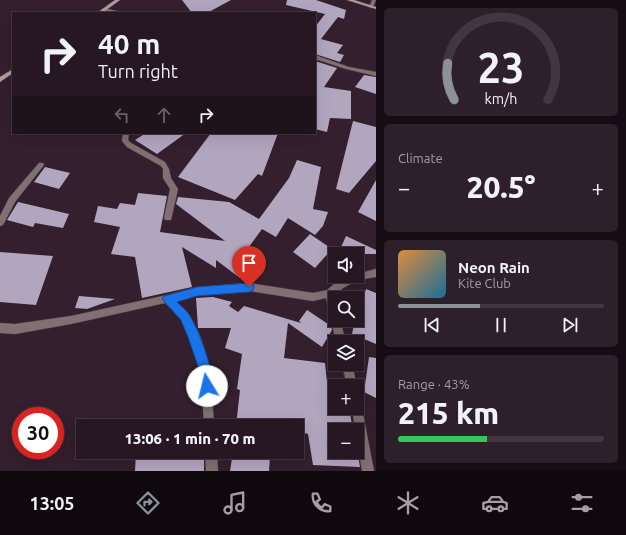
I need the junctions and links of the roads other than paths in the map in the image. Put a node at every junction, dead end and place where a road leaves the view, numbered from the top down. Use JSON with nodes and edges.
{"nodes":[{"id":1,"x":118,"y":0,"type":"edge"},
{"id":2,"x":349,"y":0,"type":"edge"},
{"id":3,"x":374,"y":0,"type":"edge"},
{"id":4,"x":364,"y":2,"type":"edge"},
{"id":5,"x":374,"y":8,"type":"edge"},
{"id":6,"x":104,"y":9,"type":"junction"},
{"id":7,"x":100,"y":12,"type":"edge"},
{"id":8,"x":115,"y":12,"type":"edge"},
{"id":9,"x":316,"y":58,"type":"edge"},
{"id":10,"x":12,"y":72,"type":"edge"},
{"id":11,"x":376,"y":74,"type":"edge"},
{"id":12,"x":0,"y":80,"type":"edge"},
{"id":13,"x":126,"y":134,"type":"edge"},
{"id":14,"x":41,"y":166,"type":"dead end"},
{"id":15,"x":168,"y":218,"type":"dead end"},
{"id":16,"x":0,"y":223,"type":"edge"},
{"id":17,"x":376,"y":273,"type":"edge"},
{"id":18,"x":331,"y":291,"type":"edge"},
{"id":19,"x":328,"y":293,"type":"edge"},
{"id":20,"x":168,"y":299,"type":"junction"},
{"id":21,"x":0,"y":328,"type":"edge"},
{"id":22,"x":358,"y":415,"type":"edge"},
{"id":23,"x":208,"y":419,"type":"edge"},
{"id":24,"x":211,"y":459,"type":"edge"},
{"id":25,"x":212,"y":471,"type":"edge"},
{"id":26,"x":368,"y":471,"type":"edge"}],
"edges":[{"from":1,"to":6,"type":"main road"},
{"from":2,"to":4,"type":"main road"},
{"from":3,"to":5,"type":"lane"},
{"from":4,"to":5,"type":"main road"},
{"from":6,"to":7,"type":"main road"},
{"from":6,"to":8,"type":"street"},
{"from":9,"to":11,"type":"street"},
{"from":10,"to":12,"type":"main road"},
{"from":13,"to":15,"type":"street"},
{"from":14,"to":16,"type":"street"},
{"from":17,"to":18,"type":"street"},
{"from":19,"to":20,"type":"street"},
{"from":20,"to":21,"type":"street"},
{"from":20,"to":23,"type":"street"},
{"from":22,"to":26,"type":"street"},
{"from":24,"to":25,"type":"street"}]}
